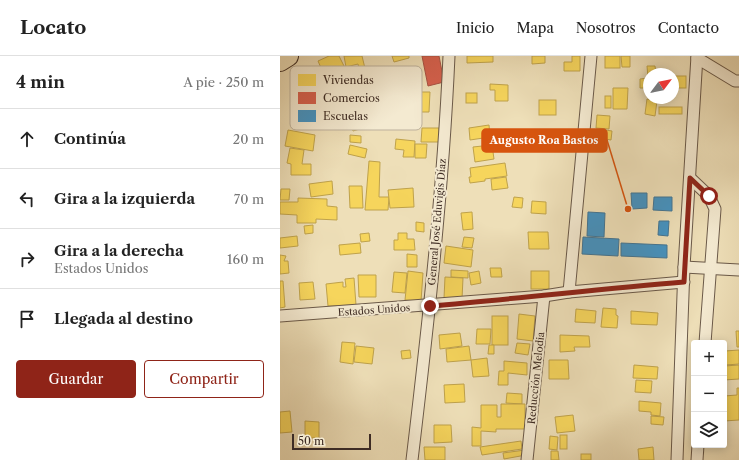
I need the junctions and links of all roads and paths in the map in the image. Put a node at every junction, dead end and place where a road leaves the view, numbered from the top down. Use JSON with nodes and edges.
{"nodes":[{"id":1,"x":288,"y":56,"type":"edge"},
{"id":2,"x":449,"y":56,"type":"edge"},
{"id":3,"x":591,"y":56,"type":"edge"},
{"id":4,"x":697,"y":57,"type":"edge"},
{"id":5,"x":280,"y":61,"type":"edge"},
{"id":6,"x":739,"y":81,"type":"edge"},
{"id":7,"x":690,"y":178,"type":"junction"},
{"id":8,"x":684,"y":268,"type":"junction"},
{"id":9,"x":711,"y":269,"type":"junction"},
{"id":10,"x":739,"y":270,"type":"edge"},
{"id":11,"x":684,"y":282,"type":"junction"},
{"id":12,"x":569,"y":292,"type":"junction"},
{"id":13,"x":544,"y":296,"type":"junction"},
{"id":14,"x":430,"y":306,"type":"junction"},
{"id":15,"x":280,"y":316,"type":"edge"},
{"id":16,"x":706,"y":340,"type":"edge"},
{"id":17,"x":698,"y":448,"type":"edge"},
{"id":18,"x":412,"y":460,"type":"edge"},
{"id":19,"x":527,"y":460,"type":"edge"},
{"id":20,"x":676,"y":460,"type":"edge"},
{"id":21,"x":697,"y":460,"type":"edge"}],
"edges":[{"from":1,"to":5,"type":"highway"},
{"from":2,"to":14,"type":"street","name":"General José Eduvigis Díaz"},
{"from":3,"to":12,"type":"street"},
{"from":4,"to":6,"type":"street"},
{"from":4,"to":7,"type":"street"},
{"from":7,"to":8,"type":"street"},
{"from":7,"to":9,"type":"street"},
{"from":8,"to":9,"type":"street"},
{"from":8,"to":11,"type":"street"},
{"from":9,"to":10,"type":"street"},
{"from":9,"to":16,"type":"street"},
{"from":11,"to":12,"type":"street","name":"Estados Unidos"},
{"from":11,"to":20,"type":"street"},
{"from":12,"to":13,"type":"street","name":"Estados Unidos"},
{"from":13,"to":14,"type":"street","name":"Estados Unidos"},
{"from":13,"to":19,"type":"street","name":"Reducción Melodia"},
{"from":14,"to":15,"type":"street","name":"Estados Unidos"},
{"from":14,"to":18,"type":"street","name":"General José Eduvigis Díaz"},
{"from":17,"to":21,"type":"street"}]}
